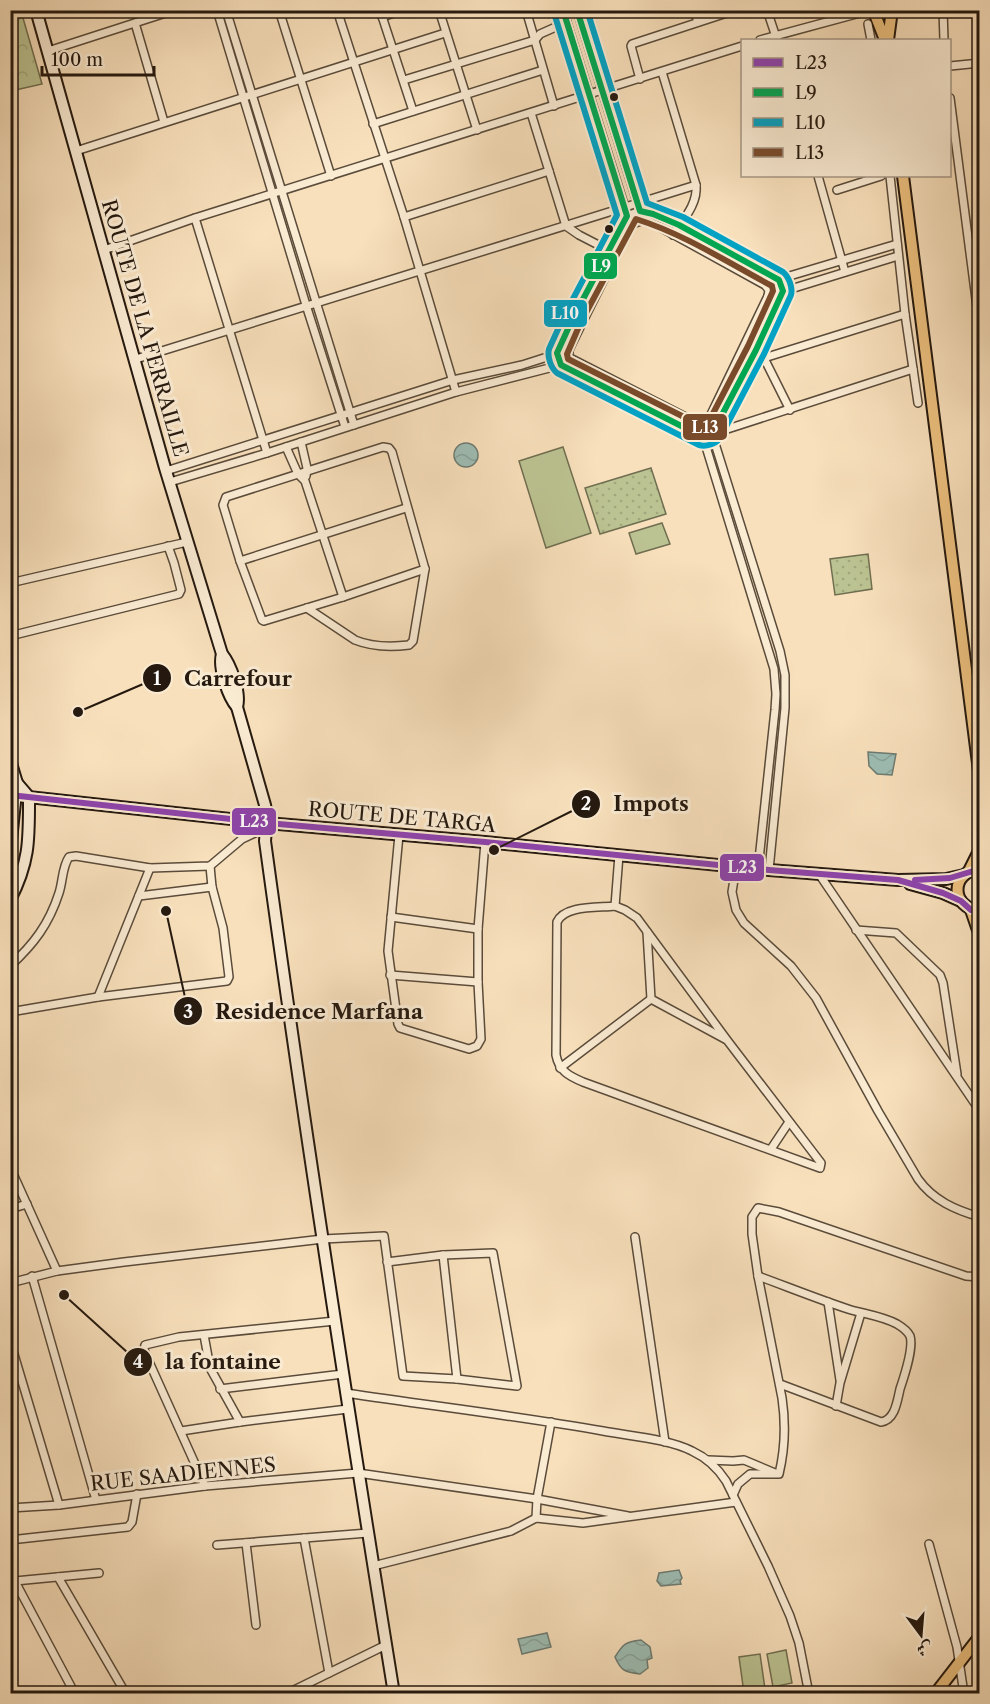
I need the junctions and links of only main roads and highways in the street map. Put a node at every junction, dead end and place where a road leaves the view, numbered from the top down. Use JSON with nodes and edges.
{"nodes":[{"id":1,"x":891,"y":10,"type":"edge"},
{"id":2,"x":872,"y":11,"type":"edge"},
{"id":3,"x":886,"y":39,"type":"edge"},
{"id":4,"x":886,"y":39,"type":"edge"},
{"id":5,"x":903,"y":177,"type":"edge"},
{"id":6,"x":980,"y":779,"type":"edge"},
{"id":7,"x":980,"y":849,"type":"edge"},
{"id":8,"x":971,"y":871,"type":"edge"},
{"id":9,"x":975,"y":911,"type":"edge"},
{"id":10,"x":980,"y":936,"type":"edge"},
{"id":11,"x":980,"y":1636,"type":"edge"},
{"id":12,"x":935,"y":1694,"type":"edge"}],
"edges":[{"from":1,"to":2,"type":"main road"},
{"from":1,"to":4,"type":"main road"},
{"from":2,"to":3,"type":"main road"},
{"from":5,"to":6,"type":"main road"},
{"from":7,"to":8,"type":"main road"},
{"from":8,"to":9,"type":"main road"},
{"from":9,"to":10,"type":"main road"},
{"from":11,"to":12,"type":"main road"}]}
